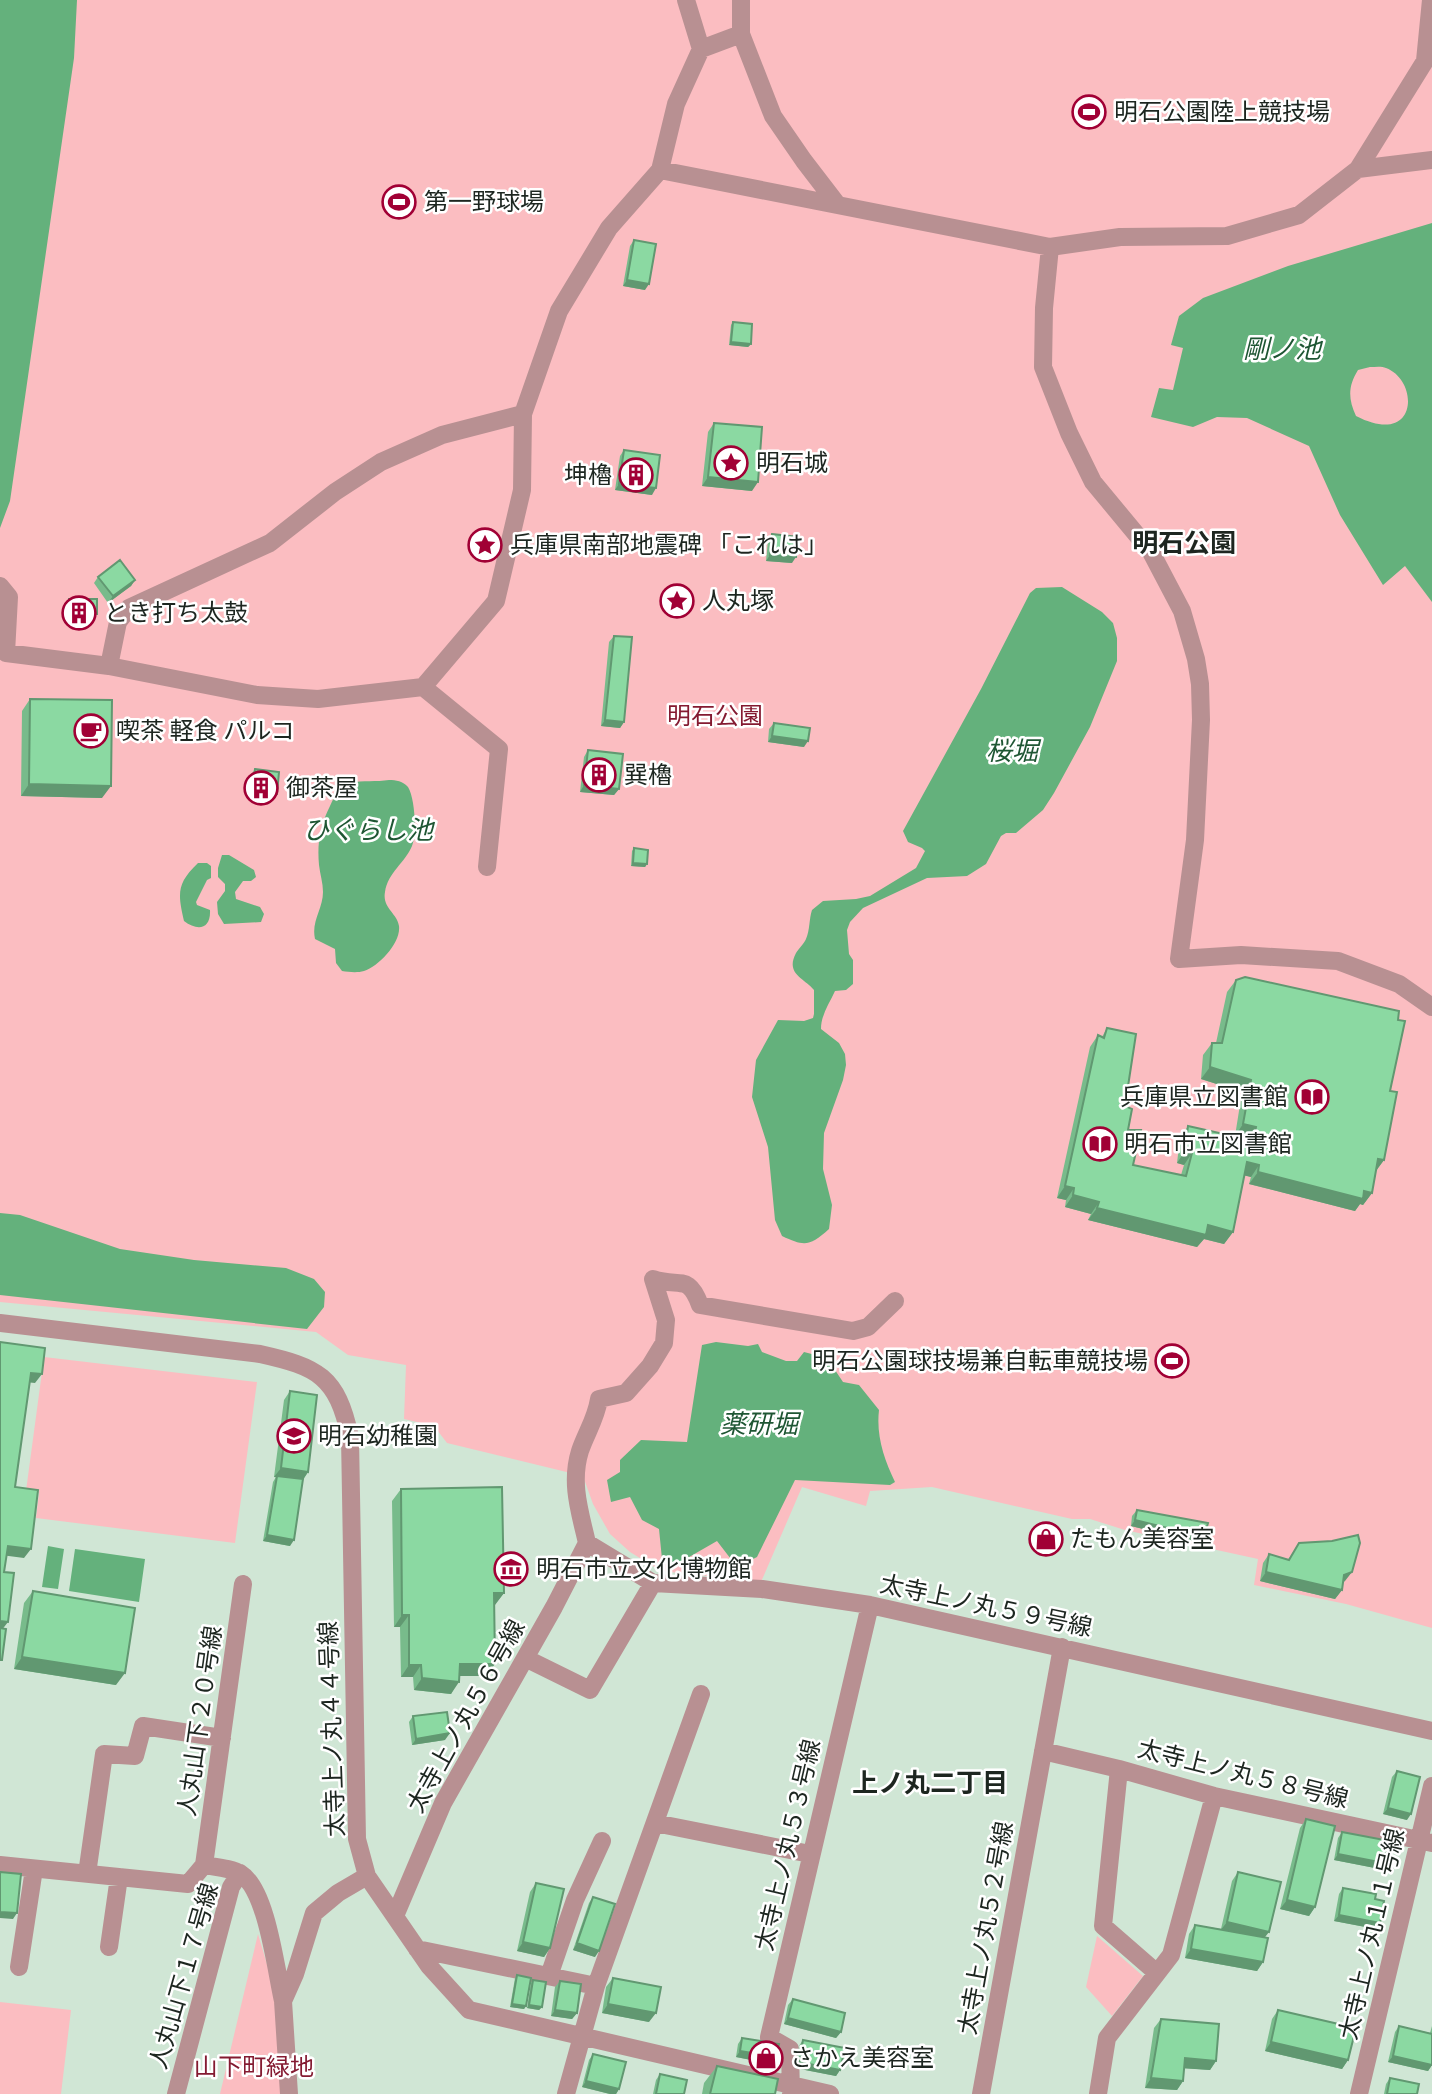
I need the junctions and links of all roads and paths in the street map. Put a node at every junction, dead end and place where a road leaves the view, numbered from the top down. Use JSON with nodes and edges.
{"nodes":[{"id":1,"x":686,"y":0,"type":"edge"},
{"id":2,"x":741,"y":0,"type":"edge"},
{"id":3,"x":1431,"y":0,"type":"edge"},
{"id":4,"x":741,"y":34,"type":"junction"},
{"id":5,"x":701,"y":49,"type":"junction"},
{"id":6,"x":1429,"y":63,"type":"edge"},
{"id":7,"x":1432,"y":160,"type":"edge"},
{"id":8,"x":1358,"y":169,"type":"junction"},
{"id":9,"x":660,"y":170,"type":"junction"},
{"id":10,"x":836,"y":204,"type":"junction"},
{"id":11,"x":1049,"y":247,"type":"junction"},
{"id":12,"x":523,"y":414,"type":"junction"},
{"id":13,"x":0,"y":586,"type":"edge"},
{"id":14,"x":109,"y":666,"type":"junction"},
{"id":15,"x":423,"y":687,"type":"junction"},
{"id":16,"x":487,"y":867,"type":"dead end"},
{"id":17,"x":1432,"y":1007,"type":"edge"},
{"id":18,"x":895,"y":1301,"type":"dead end"},
{"id":19,"x":0,"y":1322,"type":"edge"},
{"id":20,"x":587,"y":1543,"type":"junction"},
{"id":21,"x":653,"y":1583,"type":"junction"},
{"id":22,"x":243,"y":1584,"type":"dead end"},
{"id":23,"x":870,"y":1605,"type":"junction"},
{"id":24,"x":1062,"y":1647,"type":"junction"},
{"id":25,"x":525,"y":1658,"type":"junction"},
{"id":26,"x":701,"y":1694,"type":"dead end"},
{"id":27,"x":1432,"y":1731,"type":"edge"},
{"id":28,"x":222,"y":1738,"type":"junction"},
{"id":29,"x":1043,"y":1751,"type":"junction"},
{"id":30,"x":1119,"y":1769,"type":"junction"},
{"id":31,"x":1432,"y":1786,"type":"edge"},
{"id":32,"x":1214,"y":1796,"type":"junction"},
{"id":33,"x":655,"y":1823,"type":"junction"},
{"id":34,"x":602,"y":1841,"type":"dead end"},
{"id":35,"x":1426,"y":1842,"type":"edge"},
{"id":36,"x":810,"y":1854,"type":"junction"},
{"id":37,"x":0,"y":1865,"type":"edge"},
{"id":38,"x":204,"y":1865,"type":"junction"},
{"id":39,"x":34,"y":1869,"type":"junction"},
{"id":40,"x":240,"y":1873,"type":"junction"},
{"id":41,"x":87,"y":1874,"type":"junction"},
{"id":42,"x":367,"y":1875,"type":"junction"},
{"id":43,"x":119,"y":1877,"type":"junction"},
{"id":44,"x":395,"y":1916,"type":"junction"},
{"id":45,"x":109,"y":1947,"type":"dead end"},
{"id":46,"x":418,"y":1949,"type":"junction"},
{"id":47,"x":19,"y":1967,"type":"dead end"},
{"id":48,"x":1157,"y":1973,"type":"junction"},
{"id":49,"x":549,"y":1976,"type":"junction"},
{"id":50,"x":596,"y":1986,"type":"junction"},
{"id":51,"x":283,"y":2001,"type":"junction"},
{"id":52,"x":581,"y":2037,"type":"junction"},
{"id":53,"x":791,"y":2090,"type":"edge"},
{"id":54,"x":176,"y":2094,"type":"edge"},
{"id":55,"x":289,"y":2094,"type":"edge"},
{"id":56,"x":566,"y":2094,"type":"edge"},
{"id":57,"x":830,"y":2094,"type":"edge"},
{"id":58,"x":981,"y":2094,"type":"edge"},
{"id":59,"x":1098,"y":2094,"type":"edge"},
{"id":60,"x":1359,"y":2094,"type":"edge"}],
"edges":[{"from":1,"to":5,"type":"street"},
{"from":2,"to":4,"type":"street"},
{"from":3,"to":6,"type":"street"},
{"from":4,"to":5,"type":"street"},
{"from":4,"to":10,"type":"street"},
{"from":5,"to":9,"type":"street"},
{"from":6,"to":8,"type":"street"},
{"from":7,"to":8,"type":"street"},
{"from":8,"to":11,"type":"street"},
{"from":9,"to":10,"type":"street"},
{"from":9,"to":12,"type":"street"},
{"from":10,"to":11,"type":"street"},
{"from":11,"to":17,"type":"street"},
{"from":12,"to":14,"type":"street"},
{"from":12,"to":15,"type":"street"},
{"from":13,"to":14,"type":"street"},
{"from":14,"to":15,"type":"street"},
{"from":15,"to":16,"type":"street"},
{"from":18,"to":20,"type":"street"},
{"from":19,"to":42,"type":"street","name":"太寺上ノ丸４４号線"},
{"from":20,"to":21,"type":"street","name":"太寺上ノ丸５９号線"},
{"from":20,"to":25,"type":"street","name":"太寺上ノ丸５６号線"},
{"from":21,"to":23,"type":"street","name":"太寺上ノ丸５９号線"},
{"from":21,"to":25,"type":"street"},
{"from":22,"to":28,"type":"street","name":"人丸山下２０号線"},
{"from":23,"to":24,"type":"street","name":"太寺上ノ丸５９号線"},
{"from":23,"to":36,"type":"street","name":"太寺上ノ丸５３号線"},
{"from":24,"to":27,"type":"street","name":"太寺上ノ丸５９号線"},
{"from":24,"to":29,"type":"street","name":"太寺上ノ丸５２号線"},
{"from":25,"to":44,"type":"street","name":"太寺上ノ丸５６号線"},
{"from":26,"to":33,"type":"street"},
{"from":28,"to":38,"type":"street","name":"人丸山下２０号線"},
{"from":28,"to":41,"type":"street"},
{"from":29,"to":30,"type":"street","name":"太寺上ノ丸５８号線"},
{"from":29,"to":58,"type":"street","name":"太寺上ノ丸５２号線"},
{"from":30,"to":32,"type":"street","name":"太寺上ノ丸５８号線"},
{"from":30,"to":48,"type":"street"},
{"from":31,"to":35,"type":"street","name":"太寺上ノ丸１１号線"},
{"from":32,"to":35,"type":"street","name":"太寺上ノ丸５８号線"},
{"from":32,"to":48,"type":"street"},
{"from":33,"to":36,"type":"street"},
{"from":33,"to":50,"type":"street"},
{"from":34,"to":49,"type":"street"},
{"from":35,"to":60,"type":"street","name":"太寺上ノ丸１１号線"},
{"from":36,"to":53,"type":"street","name":"太寺上ノ丸５３号線"},
{"from":37,"to":39,"type":"street"},
{"from":38,"to":40,"type":"street"},
{"from":38,"to":43,"type":"street"},
{"from":39,"to":41,"type":"street"},
{"from":39,"to":47,"type":"street"},
{"from":40,"to":51,"type":"street"},
{"from":40,"to":54,"type":"street","name":"人丸山下１７号線"},
{"from":41,"to":43,"type":"street"},
{"from":42,"to":44,"type":"street","name":"太寺上ノ丸４４号線"},
{"from":42,"to":51,"type":"street"},
{"from":43,"to":45,"type":"street"},
{"from":44,"to":46,"type":"street","name":"太寺上ノ丸４４号線"},
{"from":46,"to":49,"type":"street"},
{"from":46,"to":52,"type":"street","name":"太寺上ノ丸４４号線"},
{"from":48,"to":59,"type":"street"},
{"from":49,"to":50,"type":"street"},
{"from":50,"to":52,"type":"street"},
{"from":51,"to":55,"type":"street"},
{"from":52,"to":53,"type":"street","name":"太寺上ノ丸４４号線"},
{"from":52,"to":56,"type":"street"},
{"from":53,"to":57,"type":"street","name":"太寺上ノ丸４４号線"}]}
